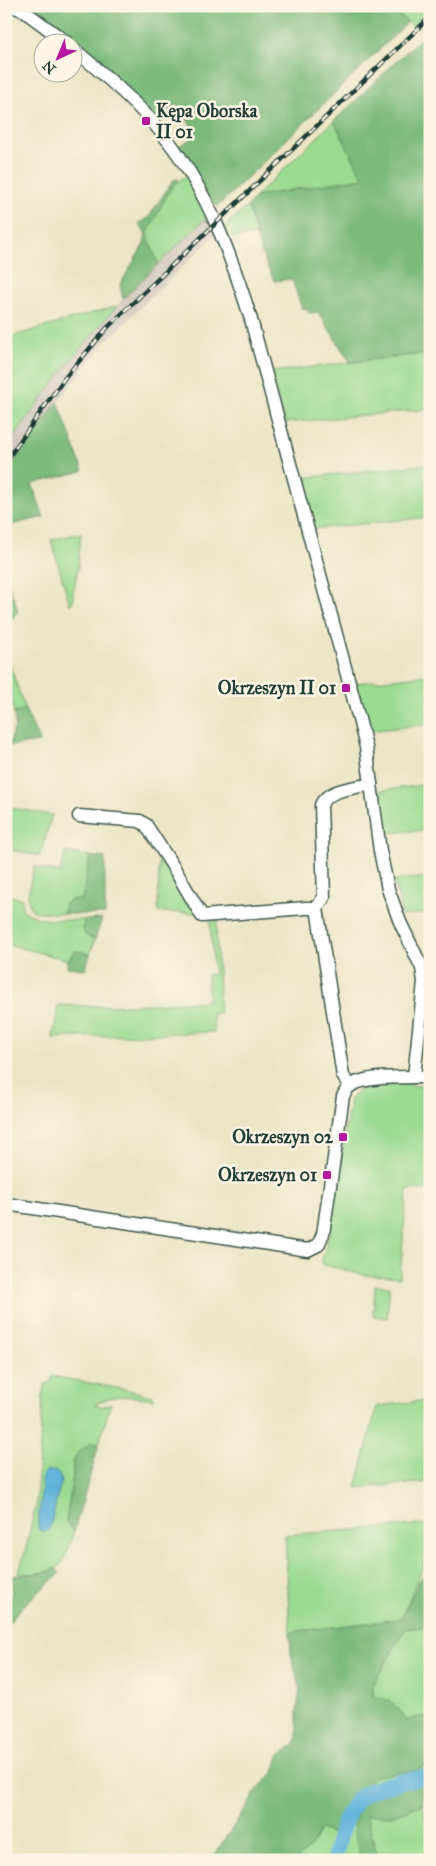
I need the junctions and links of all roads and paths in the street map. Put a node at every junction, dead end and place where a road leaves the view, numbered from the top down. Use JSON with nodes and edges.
{"nodes":[{"id":1,"x":13,"y":6,"type":"edge"},
{"id":2,"x":52,"y":32,"type":"edge"},
{"id":3,"x":82,"y":57,"type":"edge"},
{"id":4,"x":370,"y":784,"type":"junction"},
{"id":5,"x":79,"y":816,"type":"dead end"},
{"id":6,"x":316,"y":908,"type":"junction"},
{"id":7,"x":414,"y":1077,"type":"junction"},
{"id":8,"x":430,"y":1077,"type":"edge"},
{"id":9,"x":350,"y":1086,"type":"junction"},
{"id":10,"x":6,"y":1204,"type":"edge"}],
"edges":[{"from":1,"to":2,"type":"street"},
{"from":3,"to":4,"type":"street"},
{"from":4,"to":6,"type":"street"},
{"from":4,"to":7,"type":"street"},
{"from":5,"to":6,"type":"street"},
{"from":6,"to":9,"type":"street"},
{"from":7,"to":8,"type":"street"},
{"from":7,"to":9,"type":"street"},
{"from":9,"to":10,"type":"street"}]}
